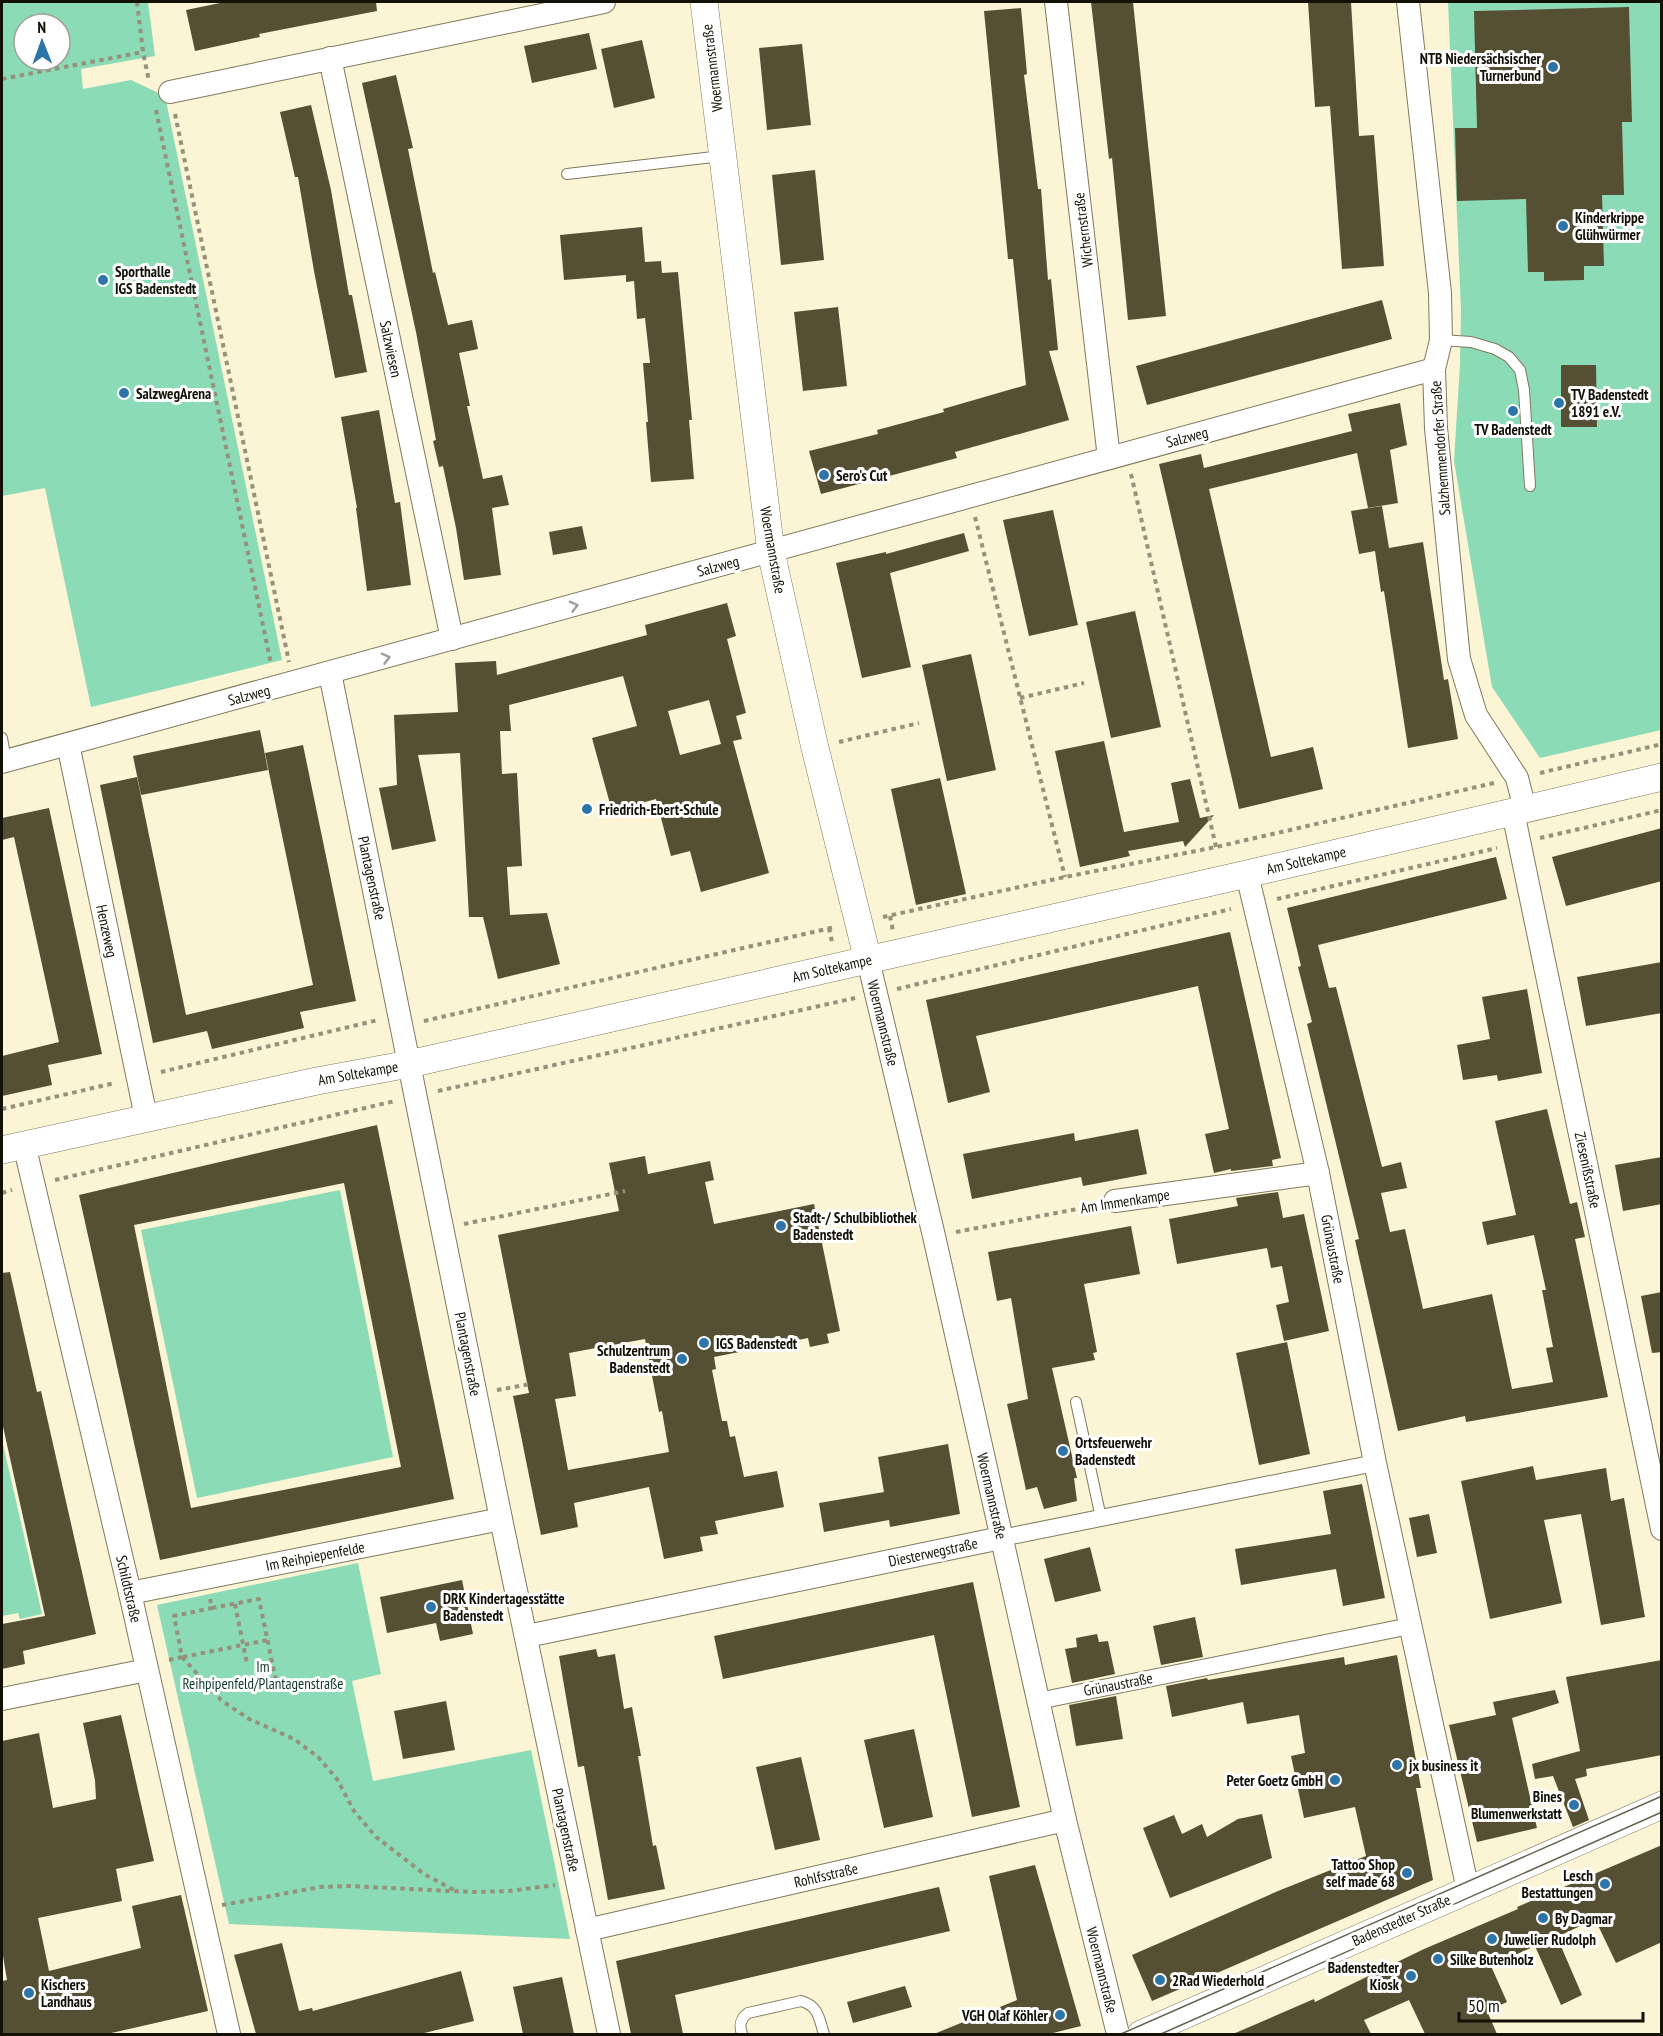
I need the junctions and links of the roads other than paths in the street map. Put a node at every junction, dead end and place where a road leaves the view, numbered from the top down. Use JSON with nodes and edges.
{"nodes":[{"id":1,"x":604,"y":2,"type":"edge"},
{"id":2,"x":704,"y":2,"type":"edge"},
{"id":3,"x":1056,"y":2,"type":"edge"},
{"id":4,"x":1408,"y":2,"type":"edge"},
{"id":5,"x":330,"y":58,"type":"junction"},
{"id":6,"x":161,"y":91,"type":"road end"},
{"id":7,"x":722,"y":156,"type":"junction"},
{"id":8,"x":567,"y":174,"type":"dead end"},
{"id":9,"x":1441,"y":340,"type":"junction"},
{"id":10,"x":1434,"y":369,"type":"junction"},
{"id":11,"x":1118,"y":456,"type":"junction"},
{"id":12,"x":1530,"y":486,"type":"dead end"},
{"id":13,"x":771,"y":552,"type":"junction"},
{"id":14,"x":452,"y":639,"type":"junction"},
{"id":15,"x":330,"y":673,"type":"junction"},
{"id":16,"x":2,"y":738,"type":"edge"},
{"id":17,"x":68,"y":744,"type":"junction"},
{"id":18,"x":4,"y":761,"type":"edge"},
{"id":19,"x":1662,"y":777,"type":"edge"},
{"id":20,"x":1519,"y":810,"type":"junction"},
{"id":21,"x":1247,"y":874,"type":"junction"},
{"id":22,"x":868,"y":960,"type":"junction"},
{"id":23,"x":409,"y":1064,"type":"junction"},
{"id":24,"x":146,"y":1118,"type":"junction"},
{"id":25,"x":13,"y":1147,"type":"edge"},
{"id":26,"x":1318,"y":1173,"type":"junction"},
{"id":27,"x":1115,"y":1201,"type":"road end"},
{"id":28,"x":1076,"y":1402,"type":"dead end"},
{"id":29,"x":1375,"y":1463,"type":"junction"},
{"id":30,"x":1101,"y":1518,"type":"junction"},
{"id":31,"x":501,"y":1519,"type":"junction"},
{"id":32,"x":1662,"y":1529,"type":"edge"},
{"id":33,"x":1001,"y":1538,"type":"junction"},
{"id":34,"x":130,"y":1593,"type":"junction"},
{"id":35,"x":1410,"y":1626,"type":"junction"},
{"id":36,"x":526,"y":1636,"type":"junction"},
{"id":37,"x":147,"y":1670,"type":"junction"},
{"id":38,"x":2,"y":1699,"type":"edge"},
{"id":39,"x":1038,"y":1701,"type":"junction"},
{"id":40,"x":1662,"y":1805,"type":"edge"},
{"id":41,"x":1065,"y":1820,"type":"junction"},
{"id":42,"x":1468,"y":1890,"type":"junction"},
{"id":43,"x":587,"y":1930,"type":"junction"},
{"id":44,"x":229,"y":2034,"type":"edge"},
{"id":45,"x":609,"y":2034,"type":"edge"},
{"id":46,"x":742,"y":2034,"type":"edge"},
{"id":47,"x":824,"y":2034,"type":"edge"},
{"id":48,"x":1118,"y":2034,"type":"edge"},
{"id":49,"x":1141,"y":2034,"type":"edge"}],
"edges":[{"from":1,"to":5,"type":"street"},
{"from":2,"to":7,"type":"street","name":"Woermannstraße"},
{"from":3,"to":11,"type":"street","name":"Wichernstraße"},
{"from":4,"to":9,"type":"street","name":"Salzhemmendorfer Straße"},
{"from":5,"to":6,"type":"street"},
{"from":5,"to":14,"type":"street","name":"Salzwiesen"},
{"from":7,"to":8,"type":"lane"},
{"from":7,"to":13,"type":"street","name":"Woermannstraße"},
{"from":9,"to":10,"type":"street","name":"Salzhemmendorfer Straße"},
{"from":9,"to":12,"type":"lane"},
{"from":10,"to":11,"type":"street","name":"Salzweg"},
{"from":10,"to":20,"type":"street","name":"Salzhemmendorfer Straße"},
{"from":11,"to":13,"type":"street","name":"Salzweg"},
{"from":14,"to":13,"type":"street","name":"Salzweg","one_way":true},
{"from":13,"to":22,"type":"street","name":"Woermannstraße"},
{"from":15,"to":14,"type":"street","name":"Salzweg","one_way":true},
{"from":15,"to":17,"type":"street","name":"Salzweg"},
{"from":15,"to":23,"type":"street","name":"Plantagenstraße"},
{"from":16,"to":18,"type":"lane"},
{"from":17,"to":18,"type":"street","name":"Salzweg"},
{"from":17,"to":24,"type":"street","name":"Henzeweg"},
{"from":19,"to":20,"type":"street","name":"Am Soltekampe"},
{"from":20,"to":21,"type":"street","name":"Am Soltekampe"},
{"from":20,"to":32,"type":"street","name":"Ziesenißstraße"},
{"from":21,"to":22,"type":"street","name":"Am Soltekampe"},
{"from":21,"to":26,"type":"street","name":"Grünaustraße"},
{"from":22,"to":23,"type":"street","name":"Am Soltekampe"},
{"from":22,"to":33,"type":"street","name":"Woermannstraße"},
{"from":23,"to":24,"type":"street","name":"Am Soltekampe"},
{"from":23,"to":31,"type":"street","name":"Plantagenstraße"},
{"from":24,"to":25,"type":"street","name":"Am Soltekampe"},
{"from":25,"to":34,"type":"street","name":"Schildtstraße"},
{"from":26,"to":27,"type":"street","name":"Am Immenkampe"},
{"from":26,"to":29,"type":"street","name":"Grünaustraße"},
{"from":28,"to":30,"type":"lane"},
{"from":29,"to":30,"type":"street","name":"Diesterwegstraße"},
{"from":29,"to":35,"type":"street","name":"Grünaustraße"},
{"from":30,"to":33,"type":"street","name":"Diesterwegstraße"},
{"from":31,"to":34,"type":"street","name":"Im Reihpiepenfelde"},
{"from":31,"to":36,"type":"street","name":"Plantagenstraße"},
{"from":33,"to":36,"type":"street","name":"Diesterwegstraße"},
{"from":33,"to":39,"type":"street","name":"Woermannstraße"},
{"from":34,"to":37,"type":"street","name":"Schildtstraße"},
{"from":35,"to":39,"type":"street","name":"Grünaustraße"},
{"from":35,"to":42,"type":"street","name":"Grünaustraße"},
{"from":36,"to":43,"type":"street","name":"Plantagenstraße"},
{"from":37,"to":38,"type":"street"},
{"from":37,"to":44,"type":"street","name":"Schildtstraße"},
{"from":39,"to":41,"type":"street","name":"Woermannstraße"},
{"from":40,"to":42,"type":"street","name":"Badenstedter Straße"},
{"from":41,"to":43,"type":"street","name":"Rohlfsstraße"},
{"from":41,"to":48,"type":"street","name":"Woermannstraße"},
{"from":42,"to":49,"type":"street","name":"Badenstedter Straße"},
{"from":43,"to":45,"type":"street","name":"Plantagenstraße"},
{"from":46,"to":47,"type":"lane"}]}
